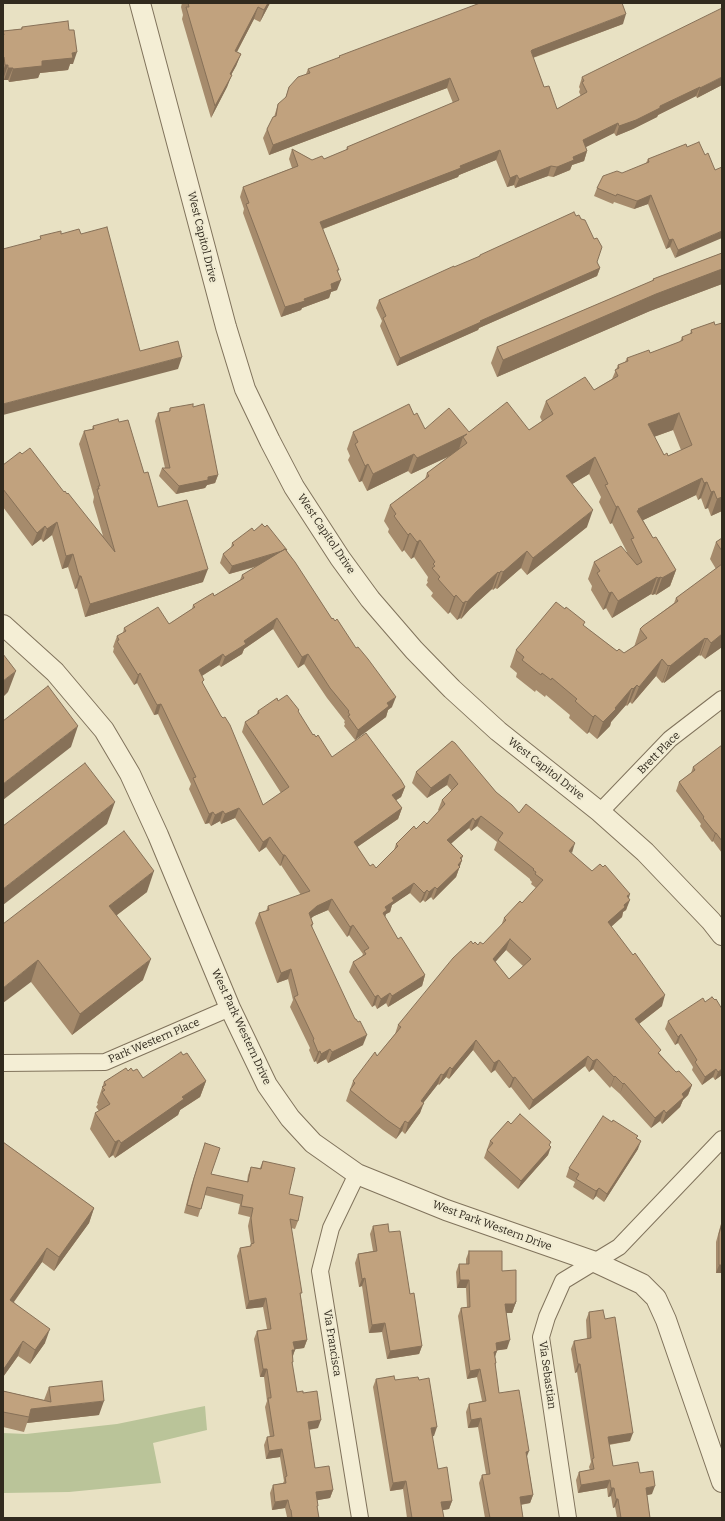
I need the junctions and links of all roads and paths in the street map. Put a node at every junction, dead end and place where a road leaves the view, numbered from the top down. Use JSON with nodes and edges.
{"nodes":[{"id":1,"x":140,"y":3,"type":"edge"},
{"id":2,"x":3,"y":625,"type":"edge"},
{"id":3,"x":722,"y":699,"type":"edge"},
{"id":4,"x":600,"y":812,"type":"junction"},
{"id":5,"x":722,"y":935,"type":"edge"},
{"id":6,"x":230,"y":1008,"type":"junction"},
{"id":7,"x":3,"y":1063,"type":"edge"},
{"id":8,"x":722,"y":1139,"type":"edge"},
{"id":9,"x":357,"y":1174,"type":"junction"},
{"id":10,"x":595,"y":1262,"type":"junction"},
{"id":11,"x":722,"y":1482,"type":"edge"},
{"id":12,"x":360,"y":1518,"type":"edge"},
{"id":13,"x":568,"y":1518,"type":"edge"}],
"edges":[{"from":1,"to":4,"type":"street","name":"West Capitol Drive"},
{"from":2,"to":6,"type":"street","name":"West Park Western Drive"},
{"from":3,"to":4,"type":"street","name":"Brett Place"},
{"from":4,"to":5,"type":"street","name":"West Capitol Drive"},
{"from":6,"to":7,"type":"street","name":"Park Western Place"},
{"from":6,"to":9,"type":"street","name":"West Park Western Drive"},
{"from":8,"to":10,"type":"street","name":"Via Sebastian"},
{"from":9,"to":10,"type":"street","name":"West Park Western Drive"},
{"from":9,"to":12,"type":"street","name":"Via Francisca"},
{"from":10,"to":11,"type":"street","name":"West Park Western Drive"},
{"from":10,"to":13,"type":"street","name":"Via Sebastian"}]}
